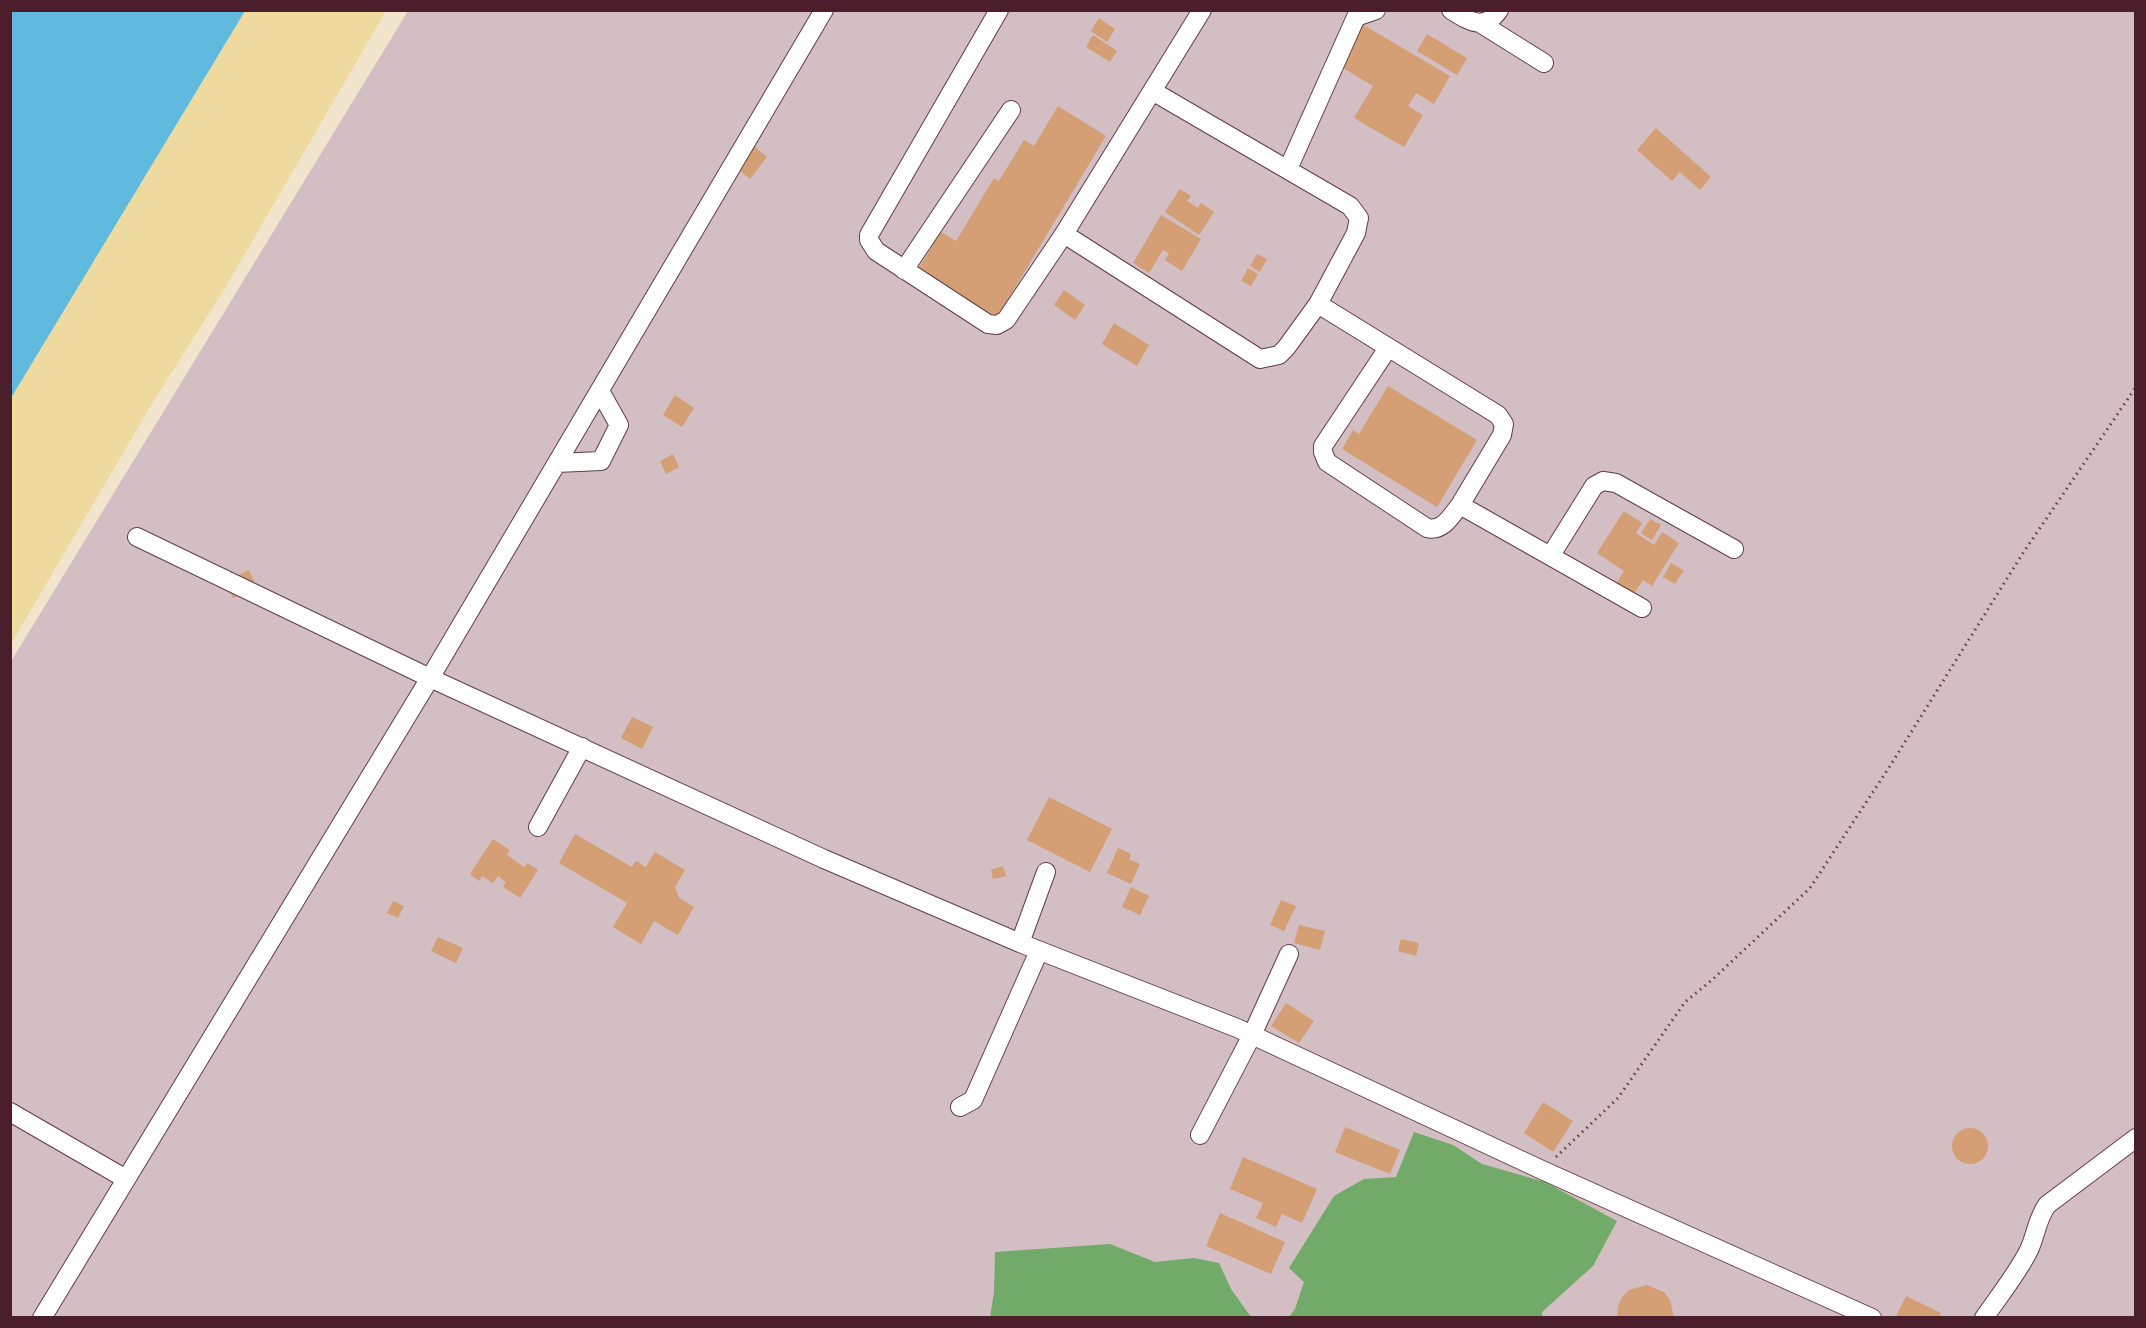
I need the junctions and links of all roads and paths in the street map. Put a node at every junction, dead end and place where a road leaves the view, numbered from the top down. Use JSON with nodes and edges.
{"nodes":[{"id":1,"x":824,"y":10,"type":"edge"},
{"id":2,"x":999,"y":10,"type":"edge"},
{"id":3,"x":1202,"y":10,"type":"edge"},
{"id":4,"x":1376,"y":10,"type":"edge"},
{"id":5,"x":1451,"y":10,"type":"edge"},
{"id":6,"x":1499,"y":10,"type":"edge"},
{"id":7,"x":1480,"y":23,"type":"junction"},
{"id":8,"x":1544,"y":63,"type":"dead end"},
{"id":9,"x":1154,"y":92,"type":"junction"},
{"id":10,"x":1011,"y":110,"type":"dead end"},
{"id":11,"x":1288,"y":169,"type":"junction"},
{"id":12,"x":1064,"y":234,"type":"junction"},
{"id":13,"x":904,"y":270,"type":"junction"},
{"id":14,"x":1318,"y":304,"type":"junction"},
{"id":15,"x":1388,"y":348,"type":"junction"},
{"id":16,"x":2136,"y":387,"type":"edge"},
{"id":17,"x":600,"y":391,"type":"junction"},
{"id":18,"x":557,"y":463,"type":"junction"},
{"id":19,"x":1460,"y":505,"type":"junction"},
{"id":20,"x":137,"y":537,"type":"dead end"},
{"id":21,"x":1734,"y":549,"type":"dead end"},
{"id":22,"x":1551,"y":555,"type":"junction"},
{"id":23,"x":1642,"y":608,"type":"dead end"},
{"id":24,"x":430,"y":678,"type":"junction"},
{"id":25,"x":582,"y":747,"type":"junction"},
{"id":26,"x":538,"y":827,"type":"dead end"},
{"id":27,"x":1046,"y":872,"type":"dead end"},
{"id":28,"x":1020,"y":943,"type":"junction"},
{"id":29,"x":1039,"y":951,"type":"junction"},
{"id":30,"x":1289,"y":954,"type":"dead end"},
{"id":31,"x":1252,"y":1035,"type":"junction"},
{"id":32,"x":960,"y":1107,"type":"dead end"},
{"id":33,"x":10,"y":1112,"type":"edge"},
{"id":34,"x":1200,"y":1135,"type":"dead end"},
{"id":35,"x":2136,"y":1138,"type":"edge"},
{"id":36,"x":1542,"y":1170,"type":"junction"},
{"id":37,"x":126,"y":1179,"type":"junction"},
{"id":38,"x":42,"y":1317,"type":"edge"},
{"id":39,"x":1872,"y":1317,"type":"edge"},
{"id":40,"x":1984,"y":1317,"type":"edge"}],
"edges":[{"from":1,"to":17,"type":"street"},
{"from":2,"to":13,"type":"street"},
{"from":3,"to":9,"type":"street"},
{"from":4,"to":11,"type":"street"},
{"from":5,"to":7,"type":"street"},
{"from":6,"to":7,"type":"street"},
{"from":7,"to":8,"type":"street"},
{"from":9,"to":11,"type":"street"},
{"from":9,"to":12,"type":"street"},
{"from":10,"to":13,"type":"street"},
{"from":11,"to":14,"type":"street"},
{"from":12,"to":13,"type":"street"},
{"from":12,"to":14,"type":"street"},
{"from":14,"to":15,"type":"street"},
{"from":15,"to":19,"type":"street"},
{"from":15,"to":19,"type":"street"},
{"from":16,"to":36,"type":"path"},
{"from":17,"to":18,"type":"street"},
{"from":17,"to":18,"type":"street"},
{"from":18,"to":24,"type":"street"},
{"from":19,"to":22,"type":"street"},
{"from":20,"to":24,"type":"street"},
{"from":21,"to":22,"type":"street"},
{"from":22,"to":23,"type":"street"},
{"from":24,"to":25,"type":"street"},
{"from":24,"to":37,"type":"street"},
{"from":25,"to":26,"type":"street"},
{"from":25,"to":28,"type":"street"},
{"from":27,"to":28,"type":"street"},
{"from":28,"to":29,"type":"street"},
{"from":29,"to":31,"type":"street"},
{"from":29,"to":32,"type":"street"},
{"from":30,"to":31,"type":"street"},
{"from":31,"to":34,"type":"street"},
{"from":31,"to":36,"type":"street"},
{"from":33,"to":37,"type":"street"},
{"from":35,"to":40,"type":"street"},
{"from":36,"to":39,"type":"street"},
{"from":37,"to":38,"type":"street"}]}
